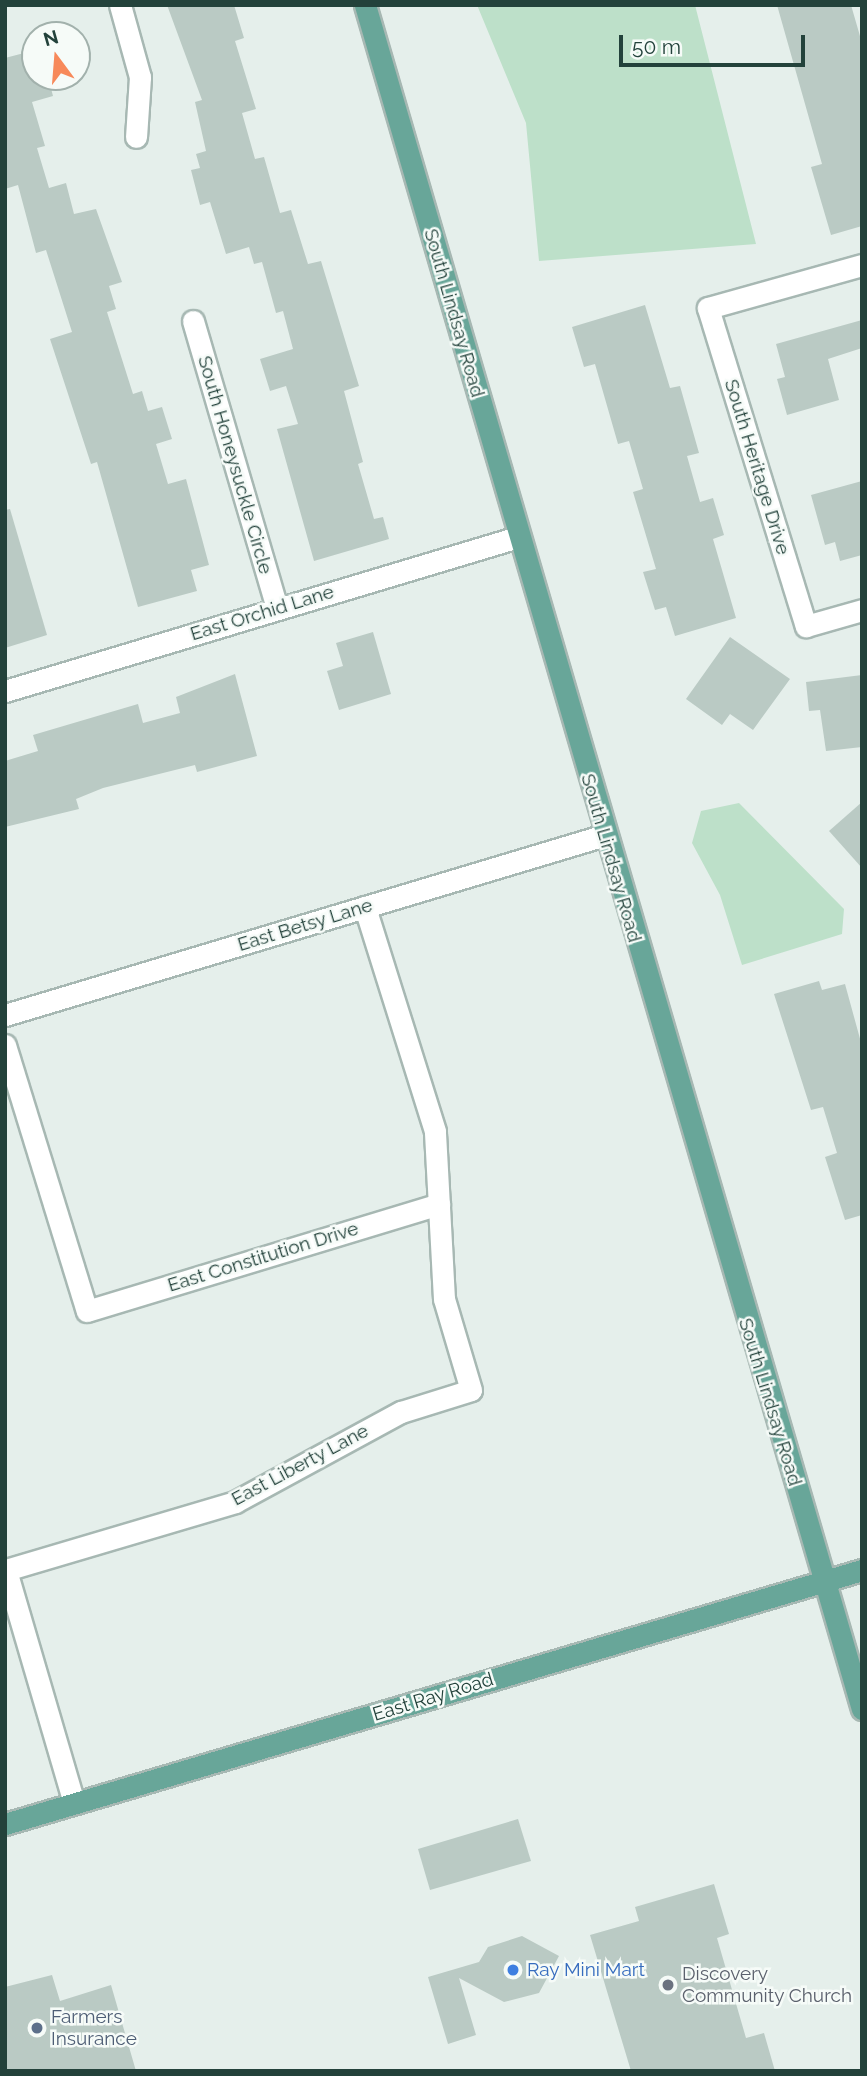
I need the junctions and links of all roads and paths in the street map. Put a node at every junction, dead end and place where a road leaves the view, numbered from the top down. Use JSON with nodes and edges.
{"nodes":[{"id":1,"x":120,"y":5,"type":"edge"},
{"id":2,"x":365,"y":5,"type":"edge"},
{"id":3,"x":136,"y":136,"type":"dead end"},
{"id":4,"x":862,"y":265,"type":"edge"},
{"id":5,"x":193,"y":321,"type":"dead end"},
{"id":6,"x":518,"y":537,"type":"junction"},
{"id":7,"x":277,"y":608,"type":"junction"},
{"id":8,"x":862,"y":610,"type":"edge"},
{"id":9,"x":5,"y":691,"type":"edge"},
{"id":10,"x":605,"y":835,"type":"junction"},
{"id":11,"x":365,"y":907,"type":"junction"},
{"id":12,"x":5,"y":1015,"type":"edge"},
{"id":13,"x":5,"y":1045,"type":"edge"},
{"id":14,"x":439,"y":1204,"type":"junction"},
{"id":15,"x":6,"y":1570,"type":"edge"},
{"id":16,"x":862,"y":1570,"type":"edge"},
{"id":17,"x":824,"y":1581,"type":"junction"},
{"id":18,"x":862,"y":1709,"type":"edge"},
{"id":19,"x":74,"y":1803,"type":"junction"},
{"id":20,"x":5,"y":1824,"type":"edge"}],
"edges":[{"from":1,"to":3,"type":"street"},
{"from":2,"to":6,"type":"main road","name":"South Lindsay Road"},
{"from":4,"to":8,"type":"street","name":"South Heritage Drive"},
{"from":5,"to":7,"type":"street","name":"South Honeysuckle Circle"},
{"from":6,"to":7,"type":"street","name":"East Orchid Lane"},
{"from":6,"to":10,"type":"main road","name":"South Lindsay Road"},
{"from":7,"to":9,"type":"street","name":"East Orchid Lane"},
{"from":10,"to":11,"type":"street","name":"East Betsy Lane"},
{"from":10,"to":17,"type":"main road","name":"South Lindsay Road"},
{"from":11,"to":12,"type":"street","name":"East Betsy Lane"},
{"from":11,"to":14,"type":"street"},
{"from":13,"to":14,"type":"street","name":"East Constitution Drive"},
{"from":14,"to":15,"type":"street","name":"East Liberty Lane"},
{"from":15,"to":19,"type":"street"},
{"from":16,"to":17,"type":"main road","name":"East Ray Road"},
{"from":17,"to":18,"type":"main road","name":"South Lindsay Road"},
{"from":17,"to":19,"type":"main road","name":"East Ray Road"},
{"from":19,"to":20,"type":"main road","name":"East Ray Road"}]}
